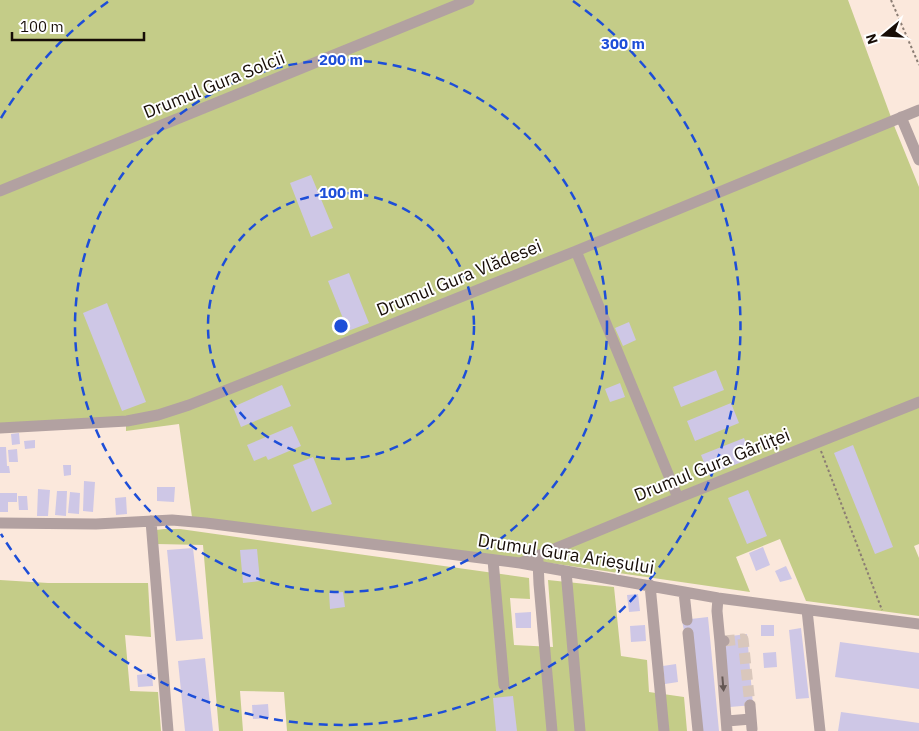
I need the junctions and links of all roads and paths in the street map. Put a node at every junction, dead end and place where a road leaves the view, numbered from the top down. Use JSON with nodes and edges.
{"nodes":[{"id":1,"x":469,"y":0,"type":"edge"},
{"id":2,"x":891,"y":0,"type":"edge"},
{"id":3,"x":919,"y":65,"type":"edge"},
{"id":4,"x":919,"y":110,"type":"edge"},
{"id":5,"x":901,"y":117,"type":"junction"},
{"id":6,"x":919,"y":160,"type":"edge"},
{"id":7,"x":0,"y":191,"type":"edge"},
{"id":8,"x":576,"y":251,"type":"junction"},
{"id":9,"x":919,"y":402,"type":"edge"},
{"id":10,"x":0,"y":428,"type":"edge"},
{"id":11,"x":818,"y":442,"type":"junction"},
{"id":12,"x":678,"y":498,"type":"junction"},
{"id":13,"x":150,"y":521,"type":"junction"},
{"id":14,"x":0,"y":523,"type":"edge"},
{"id":15,"x":493,"y":560,"type":"junction"},
{"id":16,"x":538,"y":561,"type":"junction"},
{"id":17,"x":566,"y":571,"type":"junction"},
{"id":18,"x":650,"y":585,"type":"junction"},
{"id":19,"x":684,"y":592,"type":"junction"},
{"id":20,"x":718,"y":598,"type":"junction"},
{"id":21,"x":807,"y":610,"type":"junction"},
{"id":22,"x":879,"y":619,"type":"junction"},
{"id":23,"x":686,"y":620,"type":"dead end"},
{"id":24,"x":919,"y":624,"type":"edge"},
{"id":25,"x":688,"y":633,"type":"dead end"},
{"id":26,"x":504,"y":685,"type":"dead end"},
{"id":27,"x":750,"y":706,"type":"tunnel mouth"},
{"id":28,"x":727,"y":726,"type":"edge"},
{"id":29,"x":168,"y":731,"type":"edge"},
{"id":30,"x":552,"y":731,"type":"edge"},
{"id":31,"x":580,"y":731,"type":"edge"},
{"id":32,"x":664,"y":731,"type":"edge"},
{"id":33,"x":698,"y":731,"type":"edge"},
{"id":34,"x":820,"y":731,"type":"edge"}],
"edges":[{"from":1,"to":7,"type":"street","name":"Drumul Gura Solcii"},
{"from":2,"to":3,"type":"path"},
{"from":4,"to":5,"type":"street","name":"Drumul Gura Vlădesei"},
{"from":5,"to":6,"type":"street"},
{"from":5,"to":8,"type":"street","name":"Drumul Gura Vlădesei"},
{"from":8,"to":10,"type":"street","name":"Drumul Gura Vlădesei"},
{"from":8,"to":12,"type":"street"},
{"from":9,"to":11,"type":"street","name":"Drumul Gura Gârliței"},
{"from":11,"to":12,"type":"street","name":"Drumul Gura Gârliței"},
{"from":11,"to":22,"type":"path"},
{"from":12,"to":16,"type":"street","name":"Drumul Gura Gârliței"},
{"from":13,"to":14,"type":"street","name":"Drumul Gura Arieșului"},
{"from":13,"to":15,"type":"street","name":"Drumul Gura Arieșului"},
{"from":13,"to":29,"type":"street"},
{"from":15,"to":16,"type":"street","name":"Drumul Gura Arieșului"},
{"from":15,"to":26,"type":"street"},
{"from":16,"to":17,"type":"street","name":"Drumul Gura Arieșului"},
{"from":16,"to":30,"type":"street"},
{"from":17,"to":18,"type":"street","name":"Drumul Gura Arieșului"},
{"from":17,"to":31,"type":"street"},
{"from":18,"to":19,"type":"street","name":"Drumul Gura Arieșului"},
{"from":18,"to":32,"type":"street"},
{"from":19,"to":20,"type":"street","name":"Drumul Gura Arieșului"},
{"from":19,"to":23,"type":"street"},
{"from":20,"to":21,"type":"street","name":"Drumul Gura Arieșului"},
{"from":20,"to":28,"type":"street","one_way":true},
{"from":21,"to":22,"type":"street","name":"Drumul Gura Arieșului"},
{"from":21,"to":34,"type":"street"},
{"from":22,"to":24,"type":"street","name":"Drumul Gura Arieșului"},
{"from":25,"to":33,"type":"street"},
{"from":27,"to":28,"type":"street"}]}
